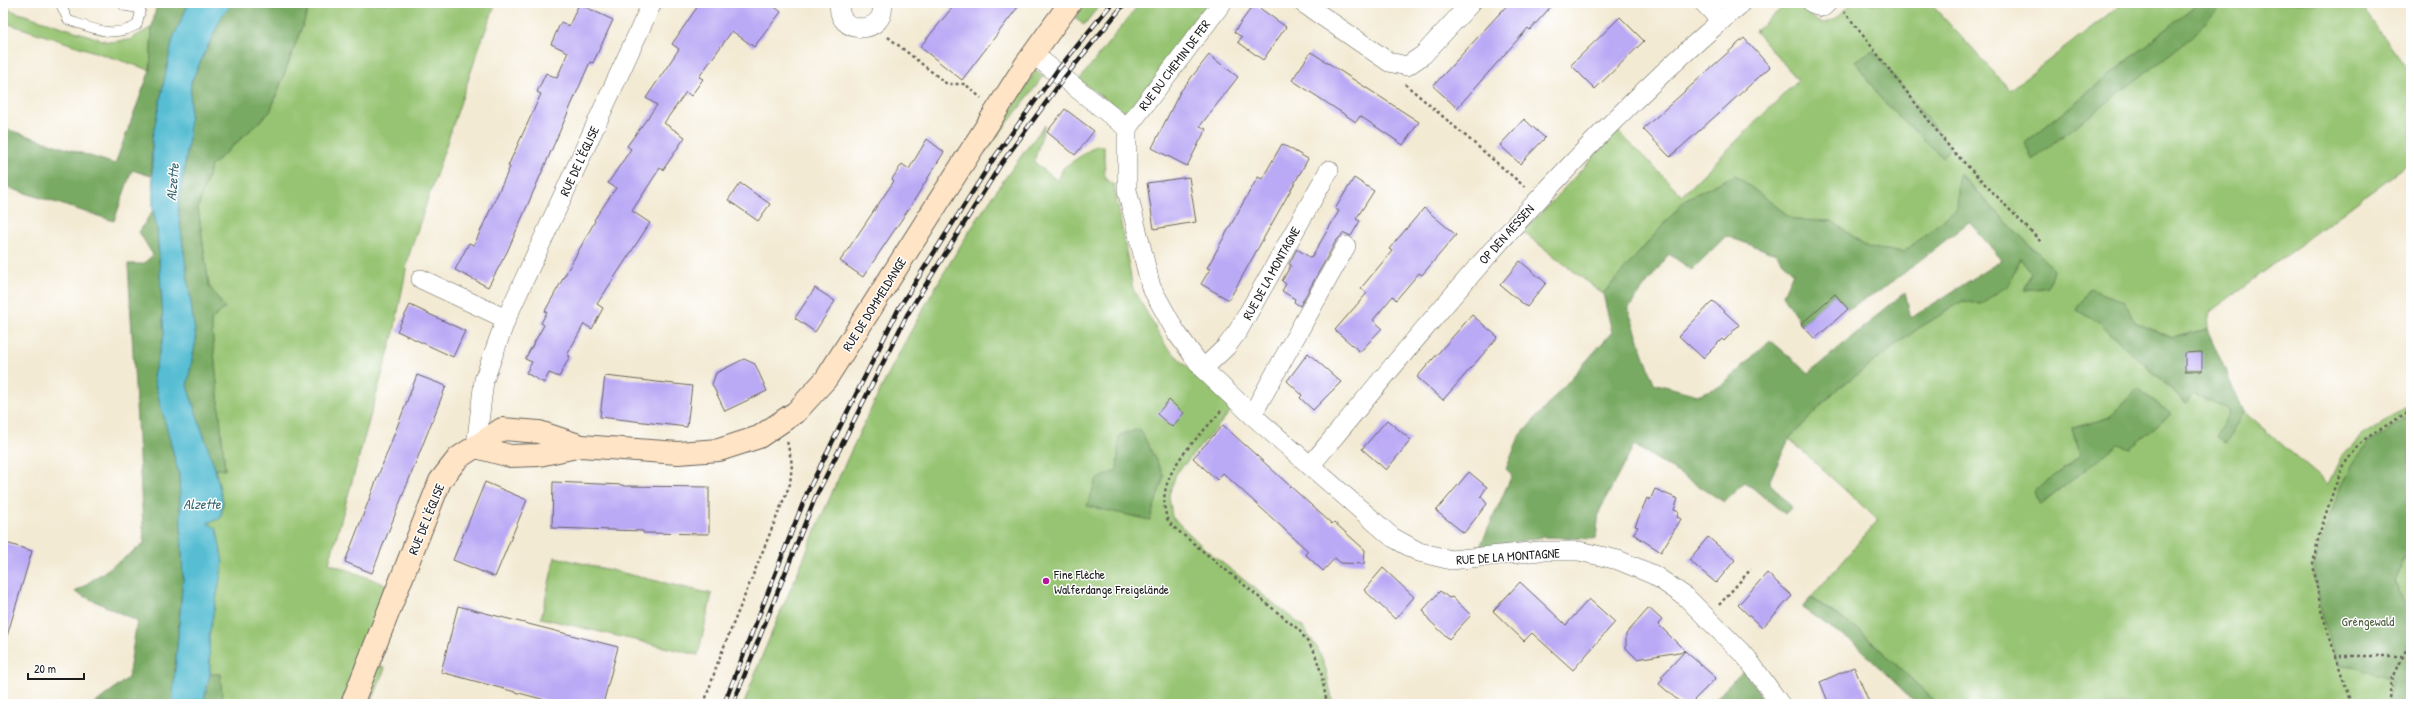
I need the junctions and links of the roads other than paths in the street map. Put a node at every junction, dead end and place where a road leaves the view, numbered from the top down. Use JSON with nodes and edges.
{"nodes":[{"id":1,"x":60,"y":3,"type":"edge"},
{"id":2,"x":652,"y":3,"type":"edge"},
{"id":3,"x":840,"y":3,"type":"edge"},
{"id":4,"x":882,"y":3,"type":"edge"},
{"id":5,"x":1070,"y":3,"type":"edge"},
{"id":6,"x":1222,"y":3,"type":"edge"},
{"id":7,"x":1303,"y":3,"type":"edge"},
{"id":8,"x":1471,"y":3,"type":"edge"},
{"id":9,"x":1704,"y":3,"type":"edge"},
{"id":10,"x":1742,"y":3,"type":"edge"},
{"id":11,"x":1812,"y":3,"type":"edge"},
{"id":12,"x":1834,"y":5,"type":"edge"},
{"id":13,"x":124,"y":6,"type":"dead end"},
{"id":14,"x":1721,"y":21,"type":"junction"},
{"id":15,"x":1033,"y":54,"type":"junction"},
{"id":16,"x":1127,"y":128,"type":"junction"},
{"id":17,"x":1329,"y":170,"type":"dead end"},
{"id":18,"x":1346,"y":246,"type":"dead end"},
{"id":19,"x":421,"y":279,"type":"dead end"},
{"id":20,"x":506,"y":320,"type":"junction"},
{"id":21,"x":1203,"y":369,"type":"junction"},
{"id":22,"x":1252,"y":415,"type":"junction"},
{"id":23,"x":476,"y":447,"type":"junction"},
{"id":24,"x":1310,"y":466,"type":"junction"},
{"id":25,"x":352,"y":704,"type":"edge"},
{"id":26,"x":1780,"y":704,"type":"edge"}],
"edges":[{"from":1,"to":13,"type":"lane"},
{"from":2,"to":20,"type":"street","name":"RUE DE L'ÉGLISE"},
{"from":3,"to":4,"type":"street"},
{"from":5,"to":15,"type":"main road","name":"RUE DE DOMMELDANGE"},
{"from":6,"to":16,"type":"street","name":"RUE DU CHEMIN DE FER"},
{"from":7,"to":8,"type":"street"},
{"from":9,"to":14,"type":"street"},
{"from":10,"to":14,"type":"street","name":"OP DEN AESSEN"},
{"from":11,"to":12,"type":"street"},
{"from":14,"to":24,"type":"street","name":"OP DEN AESSEN"},
{"from":15,"to":16,"type":"street"},
{"from":15,"to":23,"type":"main road","name":"RUE DE DOMMELDANGE"},
{"from":16,"to":21,"type":"street","name":"RUE DE LA MONTAGNE"},
{"from":17,"to":21,"type":"street","name":"RUE DE LA MONTAGNE"},
{"from":18,"to":22,"type":"street"},
{"from":19,"to":20,"type":"street"},
{"from":20,"to":23,"type":"street","name":"RUE DE L'ÉGLISE"},
{"from":21,"to":22,"type":"street","name":"RUE DE LA MONTAGNE"},
{"from":22,"to":24,"type":"street","name":"RUE DE LA MONTAGNE"},
{"from":23,"to":25,"type":"main road","name":"RUE DE L'ÉGLISE"},
{"from":24,"to":26,"type":"street","name":"RUE DE LA MONTAGNE"}]}
